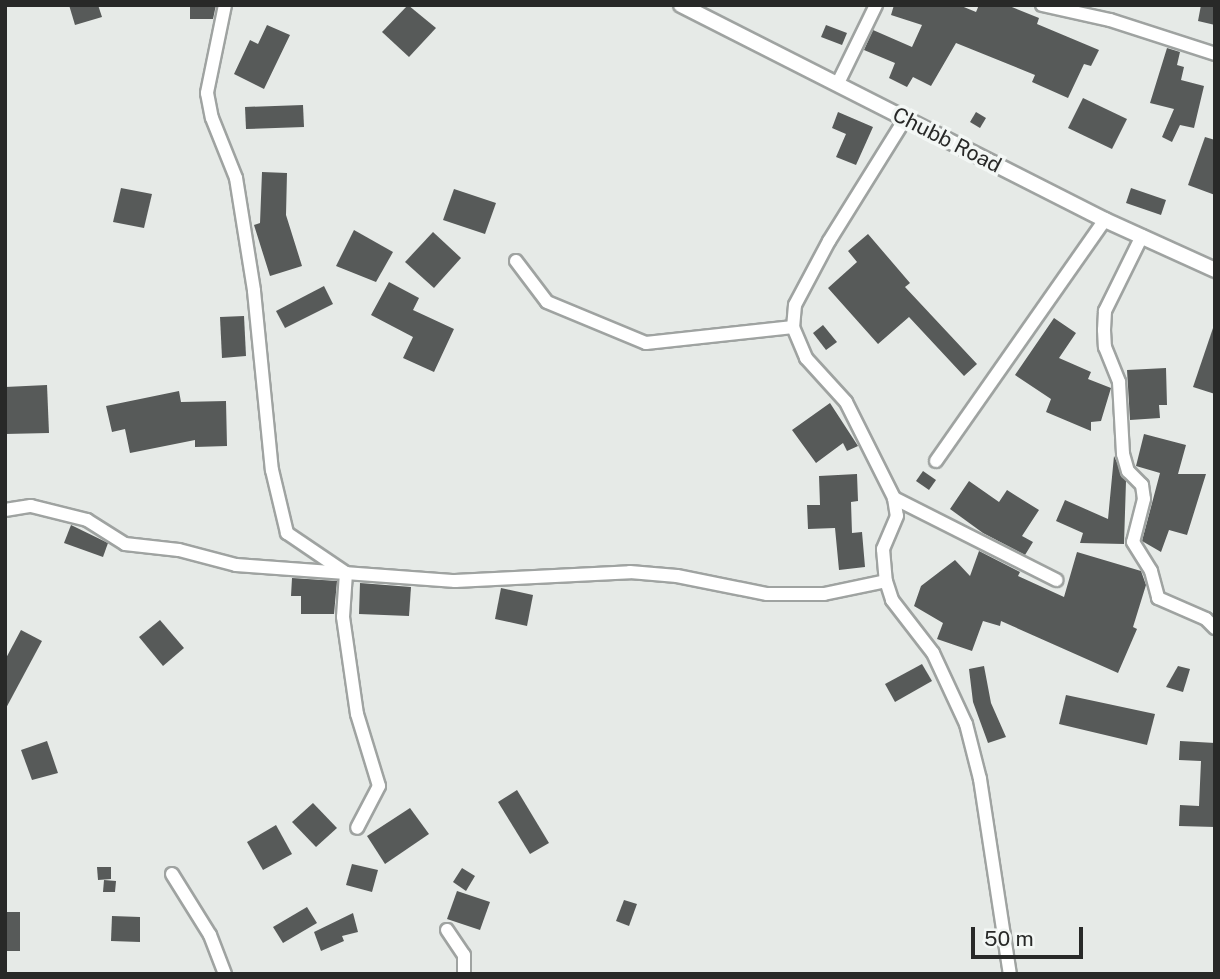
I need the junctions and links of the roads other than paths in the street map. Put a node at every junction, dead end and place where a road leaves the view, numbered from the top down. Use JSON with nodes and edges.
{"nodes":[{"id":1,"x":225,"y":5,"type":"edge"},
{"id":2,"x":681,"y":5,"type":"edge"},
{"id":3,"x":876,"y":5,"type":"edge"},
{"id":4,"x":1042,"y":5,"type":"edge"},
{"id":5,"x":1215,"y":54,"type":"edge"},
{"id":6,"x":838,"y":83,"type":"junction"},
{"id":7,"x":905,"y":119,"type":"junction"},
{"id":8,"x":1105,"y":220,"type":"junction"},
{"id":9,"x":1142,"y":236,"type":"junction"},
{"id":10,"x":516,"y":261,"type":"dead end"},
{"id":11,"x":1215,"y":270,"type":"edge"},
{"id":12,"x":793,"y":327,"type":"junction"},
{"id":13,"x":936,"y":461,"type":"dead end"},
{"id":14,"x":894,"y":498,"type":"junction"},
{"id":15,"x":5,"y":510,"type":"edge"},
{"id":16,"x":346,"y":573,"type":"junction"},
{"id":17,"x":1056,"y":580,"type":"dead end"},
{"id":18,"x":886,"y":581,"type":"junction"},
{"id":19,"x":1215,"y":628,"type":"edge"},
{"id":20,"x":356,"y":828,"type":"dead end"},
{"id":21,"x":172,"y":874,"type":"dead end"},
{"id":22,"x":447,"y":930,"type":"dead end"},
{"id":23,"x":225,"y":974,"type":"edge"},
{"id":24,"x":464,"y":974,"type":"edge"},
{"id":25,"x":1010,"y":974,"type":"edge"}],
"edges":[{"from":1,"to":16,"type":"street"},
{"from":2,"to":6,"type":"street","name":"Chubb Road"},
{"from":3,"to":6,"type":"street"},
{"from":4,"to":5,"type":"street"},
{"from":6,"to":7,"type":"street","name":"Chubb Road"},
{"from":7,"to":8,"type":"street","name":"Chubb Road"},
{"from":7,"to":12,"type":"street"},
{"from":8,"to":9,"type":"street","name":"Chubb Road"},
{"from":8,"to":13,"type":"street"},
{"from":9,"to":11,"type":"street","name":"Chubb Road"},
{"from":9,"to":19,"type":"street"},
{"from":10,"to":12,"type":"street"},
{"from":12,"to":14,"type":"street"},
{"from":14,"to":17,"type":"street"},
{"from":14,"to":18,"type":"street"},
{"from":15,"to":16,"type":"street"},
{"from":16,"to":18,"type":"street"},
{"from":16,"to":20,"type":"street"},
{"from":18,"to":25,"type":"street"},
{"from":21,"to":23,"type":"street"},
{"from":22,"to":24,"type":"street"}]}
